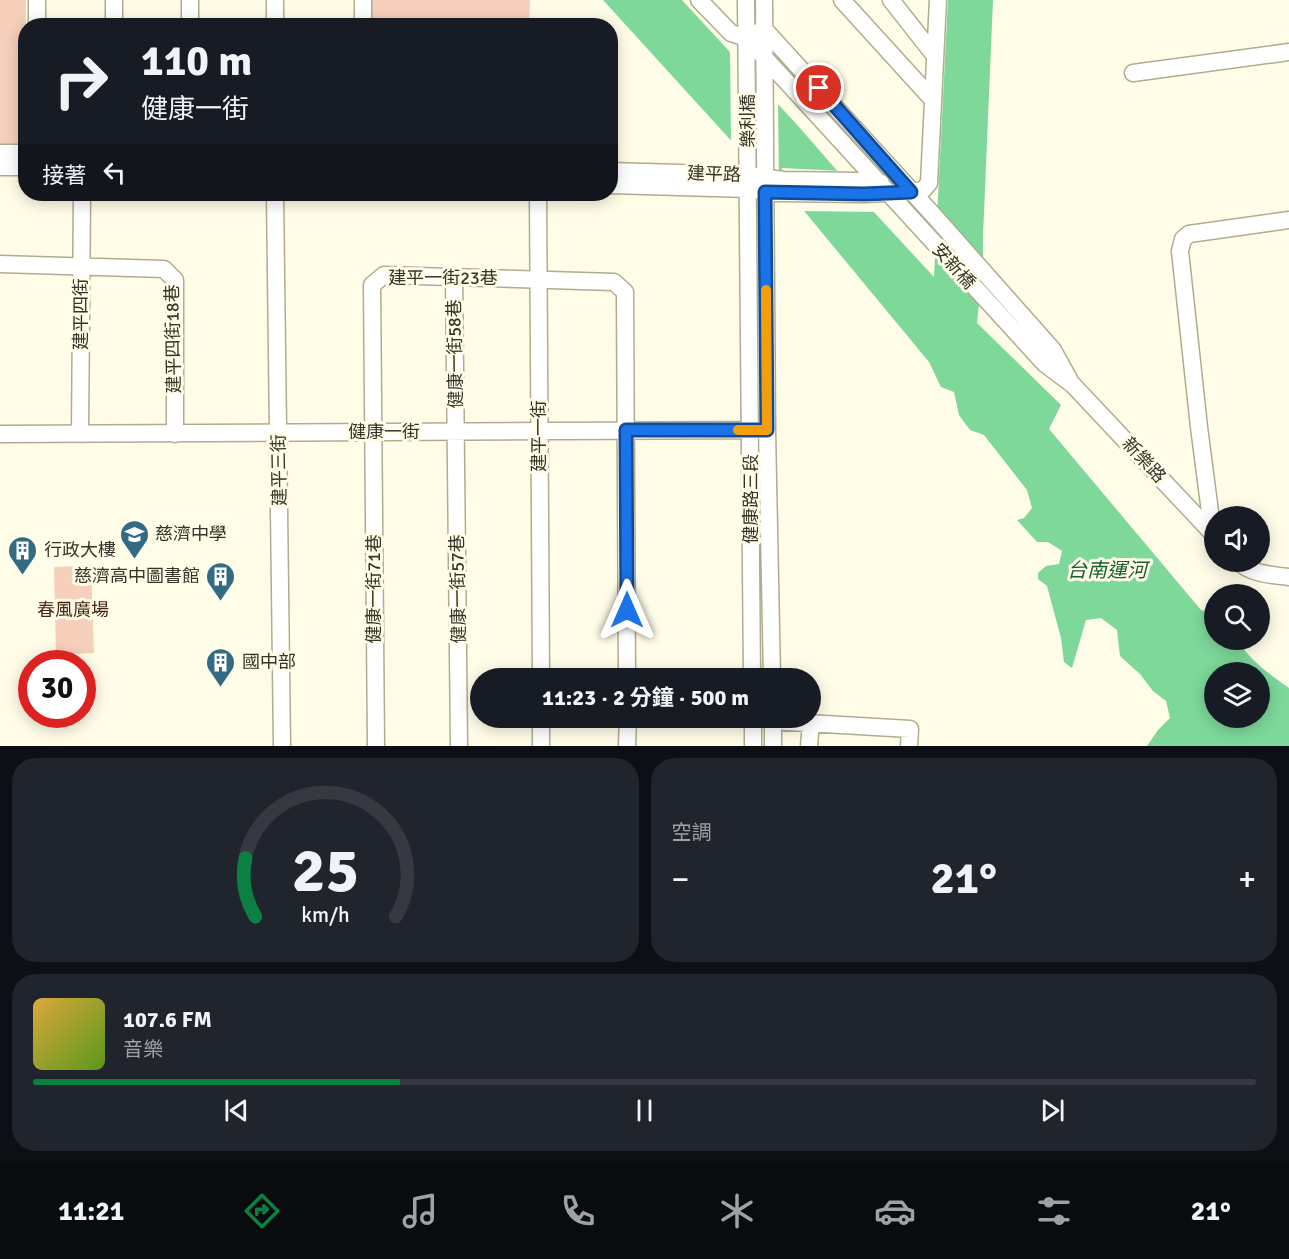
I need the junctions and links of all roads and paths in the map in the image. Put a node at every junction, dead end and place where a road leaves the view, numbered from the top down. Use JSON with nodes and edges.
{"nodes":[{"id":1,"x":37,"y":0,"type":"edge"},
{"id":2,"x":114,"y":0,"type":"edge"},
{"id":3,"x":190,"y":0,"type":"edge"},
{"id":4,"x":275,"y":0,"type":"edge"},
{"id":5,"x":363,"y":0,"type":"edge"},
{"id":6,"x":699,"y":0,"type":"edge"},
{"id":7,"x":746,"y":0,"type":"edge"},
{"id":8,"x":764,"y":0,"type":"edge"},
{"id":9,"x":842,"y":0,"type":"edge"},
{"id":10,"x":891,"y":0,"type":"edge"},
{"id":11,"x":938,"y":0,"type":"edge"},
{"id":12,"x":37,"y":18,"type":"edge"},
{"id":13,"x":114,"y":18,"type":"edge"},
{"id":14,"x":190,"y":18,"type":"edge"},
{"id":15,"x":275,"y":18,"type":"edge"},
{"id":16,"x":363,"y":18,"type":"edge"},
{"id":17,"x":764,"y":29,"type":"junction"},
{"id":18,"x":746,"y":38,"type":"junction"},
{"id":19,"x":1289,"y":52,"type":"edge"},
{"id":20,"x":935,"y":56,"type":"junction"},
{"id":21,"x":764,"y":57,"type":"junction"},
{"id":22,"x":1133,"y":73,"type":"dead end"},
{"id":23,"x":933,"y":100,"type":"junction"},
{"id":24,"x":0,"y":153,"type":"edge"},
{"id":25,"x":18,"y":153,"type":"edge"},
{"id":26,"x":0,"y":167,"type":"edge"},
{"id":27,"x":18,"y":167,"type":"edge"},
{"id":28,"x":618,"y":172,"type":"edge"},
{"id":29,"x":756,"y":184,"type":"junction"},
{"id":30,"x":618,"y":185,"type":"edge"},
{"id":31,"x":882,"y":187,"type":"junction"},
{"id":32,"x":911,"y":192,"type":"junction"},
{"id":33,"x":82,"y":201,"type":"edge"},
{"id":34,"x":275,"y":201,"type":"edge"},
{"id":35,"x":538,"y":201,"type":"edge"},
{"id":36,"x":1289,"y":220,"type":"edge"},
{"id":37,"x":0,"y":264,"type":"edge"},
{"id":38,"x":81,"y":266,"type":"junction"},
{"id":39,"x":980,"y":267,"type":"joint"},
{"id":40,"x":454,"y":277,"type":"junction"},
{"id":41,"x":538,"y":279,"type":"junction"},
{"id":42,"x":980,"y":294,"type":"joint"},
{"id":43,"x":1073,"y":385,"type":"junction"},
{"id":44,"x":626,"y":430,"type":"junction"},
{"id":45,"x":759,"y":430,"type":"junction"},
{"id":46,"x":539,"y":431,"type":"junction"},
{"id":47,"x":373,"y":432,"type":"junction"},
{"id":48,"x":456,"y":432,"type":"junction"},
{"id":49,"x":278,"y":433,"type":"junction"},
{"id":50,"x":0,"y":434,"type":"edge"},
{"id":51,"x":80,"y":434,"type":"junction"},
{"id":52,"x":175,"y":434,"type":"junction"},
{"id":53,"x":1210,"y":506,"type":"edge"},
{"id":54,"x":1204,"y":525,"type":"edge"},
{"id":55,"x":1260,"y":572,"type":"edge"},
{"id":56,"x":1289,"y":577,"type":"edge"},
{"id":57,"x":541,"y":668,"type":"edge"},
{"id":58,"x":627,"y":668,"type":"edge"},
{"id":59,"x":752,"y":668,"type":"edge"},
{"id":60,"x":771,"y":668,"type":"edge"},
{"id":61,"x":821,"y":724,"type":"edge"},
{"id":62,"x":541,"y":728,"type":"edge"},
{"id":63,"x":628,"y":728,"type":"edge"},
{"id":64,"x":753,"y":728,"type":"edge"},
{"id":65,"x":773,"y":728,"type":"edge"},
{"id":66,"x":811,"y":728,"type":"edge"},
{"id":67,"x":282,"y":746,"type":"edge"},
{"id":68,"x":375,"y":746,"type":"edge"},
{"id":69,"x":459,"y":746,"type":"edge"},
{"id":70,"x":541,"y":746,"type":"edge"},
{"id":71,"x":627,"y":746,"type":"edge"},
{"id":72,"x":753,"y":746,"type":"edge"},
{"id":73,"x":773,"y":746,"type":"edge"},
{"id":74,"x":809,"y":746,"type":"edge"},
{"id":75,"x":909,"y":746,"type":"edge"}],
"edges":[{"from":1,"to":12,"type":"street"},
{"from":2,"to":13,"type":"street"},
{"from":3,"to":14,"type":"street"},
{"from":4,"to":15,"type":"street"},
{"from":5,"to":16,"type":"street"},
{"from":6,"to":18,"type":"street"},
{"from":7,"to":18,"type":"street","name":"樂利橋"},
{"from":8,"to":17,"type":"street","name":"樂利橋"},
{"from":9,"to":23,"type":"street"},
{"from":10,"to":20,"type":"street"},
{"from":11,"to":20,"type":"street"},
{"from":17,"to":18,"type":"street"},
{"from":17,"to":21,"type":"street","name":"樂利橋"},
{"from":17,"to":32,"type":"street"},
{"from":18,"to":21,"type":"street"},
{"from":18,"to":29,"type":"street","name":"樂利橋"},
{"from":19,"to":22,"type":"street"},
{"from":20,"to":23,"type":"street"},
{"from":21,"to":29,"type":"street","name":"樂利橋"},
{"from":21,"to":31,"type":"street"},
{"from":23,"to":32,"type":"street"},
{"from":24,"to":25,"type":"street"},
{"from":26,"to":27,"type":"street"},
{"from":28,"to":29,"type":"street","name":"建平路"},
{"from":29,"to":30,"type":"street","name":"建平路"},
{"from":29,"to":31,"type":"street","name":"建平路"},
{"from":29,"to":45,"type":"street","name":"健康路三段"},
{"from":31,"to":32,"type":"street","name":"建平路"},
{"from":31,"to":42,"type":"street","name":"安新橋"},
{"from":32,"to":39,"type":"street","name":"安新橋"},
{"from":33,"to":38,"type":"street","name":"建平四街"},
{"from":34,"to":49,"type":"street","name":"建平三街"},
{"from":35,"to":41,"type":"street","name":"建平一街"},
{"from":36,"to":53,"type":"street"},
{"from":37,"to":38,"type":"street","name":"建平四街18巷"},
{"from":38,"to":51,"type":"street","name":"建平四街"},
{"from":38,"to":52,"type":"street","name":"建平四街18巷"},
{"from":39,"to":43,"type":"street","name":"新樂路"},
{"from":40,"to":41,"type":"street","name":"建平一街23巷"},
{"from":40,"to":47,"type":"street","name":"建平一街23巷"},
{"from":40,"to":48,"type":"street","name":"健康一街58巷"},
{"from":41,"to":44,"type":"street","name":"建平一街23巷"},
{"from":41,"to":46,"type":"street","name":"建平一街"},
{"from":42,"to":43,"type":"street","name":"新樂路"},
{"from":43,"to":54,"type":"street","name":"新樂路"},
{"from":44,"to":45,"type":"street","name":"健康一街"},
{"from":44,"to":46,"type":"street","name":"健康一街"},
{"from":44,"to":58,"type":"street"},
{"from":45,"to":59,"type":"street","name":"健康路三段"},
{"from":45,"to":60,"type":"street","name":"健康路三段"},
{"from":46,"to":48,"type":"street","name":"健康一街"},
{"from":46,"to":57,"type":"street","name":"建平一街"},
{"from":47,"to":48,"type":"street","name":"健康一街"},
{"from":47,"to":49,"type":"street","name":"健康一街"},
{"from":47,"to":68,"type":"street","name":"健康一街71巷"},
{"from":48,"to":69,"type":"street","name":"健康一街57巷"},
{"from":49,"to":52,"type":"street","name":"健康一街"},
{"from":49,"to":67,"type":"street","name":"建平三街"},
{"from":50,"to":51,"type":"street","name":"健康一街"},
{"from":51,"to":52,"type":"street","name":"健康一街"},
{"from":55,"to":56,"type":"street"},
{"from":61,"to":75,"type":"street"},
{"from":62,"to":70,"type":"street"},
{"from":63,"to":71,"type":"street"},
{"from":64,"to":72,"type":"street"},
{"from":65,"to":73,"type":"street"},
{"from":66,"to":74,"type":"street"}]}
